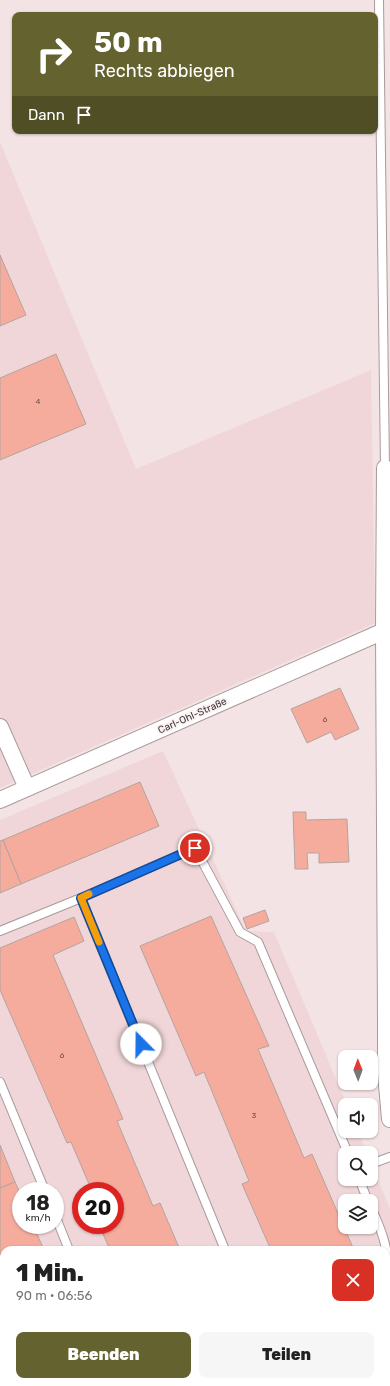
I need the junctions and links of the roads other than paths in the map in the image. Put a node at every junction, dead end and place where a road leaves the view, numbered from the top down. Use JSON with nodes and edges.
{"nodes":[{"id":1,"x":379,"y":0,"type":"edge"},
{"id":2,"x":385,"y":468,"type":"joint"},
{"id":3,"x":384,"y":631,"type":"junction"},
{"id":4,"x":0,"y":727,"type":"edge"},
{"id":5,"x":26,"y":788,"type":"junction"},
{"id":6,"x":0,"y":800,"type":"edge"},
{"id":7,"x":81,"y":898,"type":"junction"},
{"id":8,"x":0,"y":931,"type":"edge"},
{"id":9,"x":0,"y":1082,"type":"edge"},
{"id":10,"x":390,"y":1119,"type":"edge"},
{"id":11,"x":345,"y":1146,"type":"edge"},
{"id":12,"x":390,"y":1156,"type":"edge"},
{"id":13,"x":378,"y":1161,"type":"edge"},
{"id":14,"x":41,"y":1182,"type":"edge"},
{"id":15,"x":378,"y":1223,"type":"edge"},
{"id":16,"x":63,"y":1234,"type":"edge"},
{"id":17,"x":67,"y":1246,"type":"edge"},
{"id":18,"x":223,"y":1246,"type":"edge"},
{"id":19,"x":388,"y":1246,"type":"edge"}],
"edges":[{"from":1,"to":2,"type":"lane"},
{"from":2,"to":3,"type":"street"},
{"from":3,"to":5,"type":"street","name":"Carl-Ohl-Straße"},
{"from":3,"to":10,"type":"street"},
{"from":4,"to":5,"type":"street"},
{"from":5,"to":6,"type":"street","name":"Carl-Ohl-Straße"},
{"from":7,"to":8,"type":"lane"},
{"from":7,"to":11,"type":"lane"},
{"from":7,"to":18,"type":"lane"},
{"from":9,"to":14,"type":"lane"},
{"from":12,"to":13,"type":"lane"},
{"from":15,"to":19,"type":"lane"},
{"from":16,"to":17,"type":"lane"}]}
